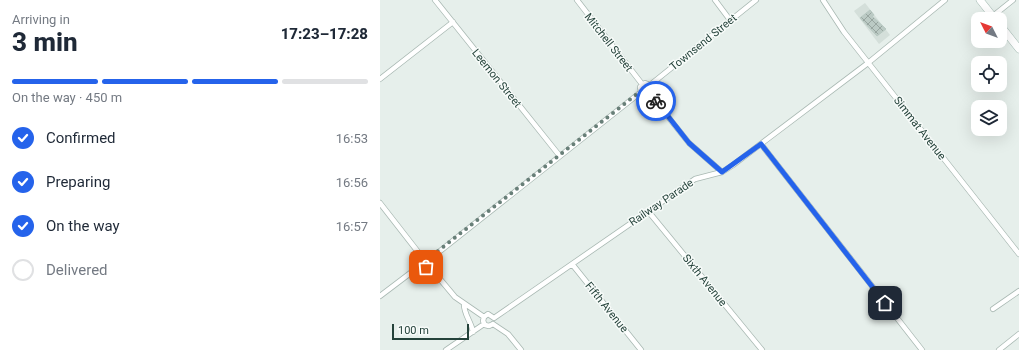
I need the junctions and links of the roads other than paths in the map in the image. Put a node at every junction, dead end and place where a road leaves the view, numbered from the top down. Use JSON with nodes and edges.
{"nodes":[{"id":1,"x":435,"y":0,"type":"edge"},
{"id":2,"x":576,"y":0,"type":"edge"},
{"id":3,"x":715,"y":0,"type":"edge"},
{"id":4,"x":756,"y":0,"type":"edge"},
{"id":5,"x":823,"y":0,"type":"edge"},
{"id":6,"x":945,"y":0,"type":"edge"},
{"id":7,"x":980,"y":0,"type":"edge"},
{"id":8,"x":1013,"y":0,"type":"edge"},
{"id":9,"x":990,"y":12,"type":"edge"},
{"id":10,"x":1000,"y":12,"type":"edge"},
{"id":11,"x":730,"y":20,"type":"junction"},
{"id":12,"x":453,"y":22,"type":"junction"},
{"id":13,"x":1007,"y":34,"type":"edge"},
{"id":14,"x":1019,"y":49,"type":"edge"},
{"id":15,"x":868,"y":63,"type":"junction"},
{"id":16,"x":380,"y":79,"type":"edge"},
{"id":17,"x":642,"y":84,"type":"junction"},
{"id":18,"x":650,"y":84,"type":"junction"},
{"id":19,"x":641,"y":92,"type":"junction"},
{"id":20,"x":649,"y":93,"type":"junction"},
{"id":21,"x":761,"y":144,"type":"junction"},
{"id":22,"x":559,"y":155,"type":"junction"},
{"id":23,"x":722,"y":172,"type":"junction"},
{"id":24,"x":380,"y":203,"type":"edge"},
{"id":25,"x":648,"y":211,"type":"junction"},
{"id":26,"x":1019,"y":254,"type":"edge"},
{"id":27,"x":422,"y":257,"type":"junction"},
{"id":28,"x":430,"y":259,"type":"junction"},
{"id":29,"x":572,"y":264,"type":"junction"},
{"id":30,"x":421,"y":266,"type":"junction"},
{"id":31,"x":429,"y":266,"type":"junction"},
{"id":32,"x":1019,"y":291,"type":"edge"},
{"id":33,"x":380,"y":296,"type":"edge"},
{"id":34,"x":464,"y":304,"type":"junction"},
{"id":35,"x":993,"y":309,"type":"dead end"},
{"id":36,"x":484,"y":317,"type":"junction"},
{"id":37,"x":494,"y":318,"type":"junction"},
{"id":38,"x":484,"y":324,"type":"junction"},
{"id":39,"x":493,"y":324,"type":"junction"},
{"id":40,"x":473,"y":332,"type":"junction"},
{"id":41,"x":1019,"y":334,"type":"edge"},
{"id":42,"x":446,"y":350,"type":"edge"},
{"id":43,"x":521,"y":350,"type":"edge"},
{"id":44,"x":641,"y":350,"type":"edge"},
{"id":45,"x":762,"y":350,"type":"edge"},
{"id":46,"x":922,"y":350,"type":"edge"},
{"id":47,"x":998,"y":350,"type":"edge"}],
"edges":[{"from":1,"to":12,"type":"street","name":"Leemon Street"},
{"from":2,"to":17,"type":"street","name":"Mitchell Street"},
{"from":3,"to":11,"type":"street"},
{"from":4,"to":11,"type":"street","name":"Townsend Street"},
{"from":5,"to":15,"type":"street","name":"Simmat Avenue"},
{"from":6,"to":15,"type":"street","name":"Railway Parade"},
{"from":7,"to":9,"type":"main road"},
{"from":8,"to":10,"type":"street"},
{"from":11,"to":18,"type":"street","name":"Townsend Street"},
{"from":12,"to":16,"type":"street"},
{"from":12,"to":22,"type":"street","name":"Leemon Street"},
{"from":13,"to":14,"type":"main road"},
{"from":15,"to":21,"type":"street","name":"Railway Parade"},
{"from":15,"to":26,"type":"street","name":"Simmat Avenue"},
{"from":17,"to":18,"type":"street"},
{"from":17,"to":19,"type":"street"},
{"from":18,"to":20,"type":"street"},
{"from":19,"to":20,"type":"street"},
{"from":19,"to":22,"type":"street"},
{"from":20,"to":23,"type":"street"},
{"from":21,"to":23,"type":"street","name":"Railway Parade"},
{"from":21,"to":46,"type":"street"},
{"from":22,"to":28,"type":"street"},
{"from":23,"to":25,"type":"street","name":"Railway Parade"},
{"from":24,"to":27,"type":"street"},
{"from":25,"to":29,"type":"street","name":"Railway Parade"},
{"from":25,"to":45,"type":"street","name":"Sixth Avenue"},
{"from":27,"to":28,"type":"street"},
{"from":27,"to":30,"type":"street"},
{"from":28,"to":31,"type":"street"},
{"from":29,"to":37,"type":"street","name":"Railway Parade"},
{"from":29,"to":44,"type":"street","name":"Fifth Avenue"},
{"from":30,"to":31,"type":"street"},
{"from":30,"to":33,"type":"street"},
{"from":31,"to":34,"type":"street"},
{"from":32,"to":35,"type":"street"},
{"from":34,"to":36,"type":"street"},
{"from":34,"to":40,"type":"street"},
{"from":36,"to":37,"type":"street"},
{"from":36,"to":38,"type":"street"},
{"from":37,"to":39,"type":"street"},
{"from":38,"to":39,"type":"street"},
{"from":38,"to":40,"type":"street"},
{"from":39,"to":43,"type":"street"},
{"from":40,"to":42,"type":"street"},
{"from":41,"to":47,"type":"street"}]}
